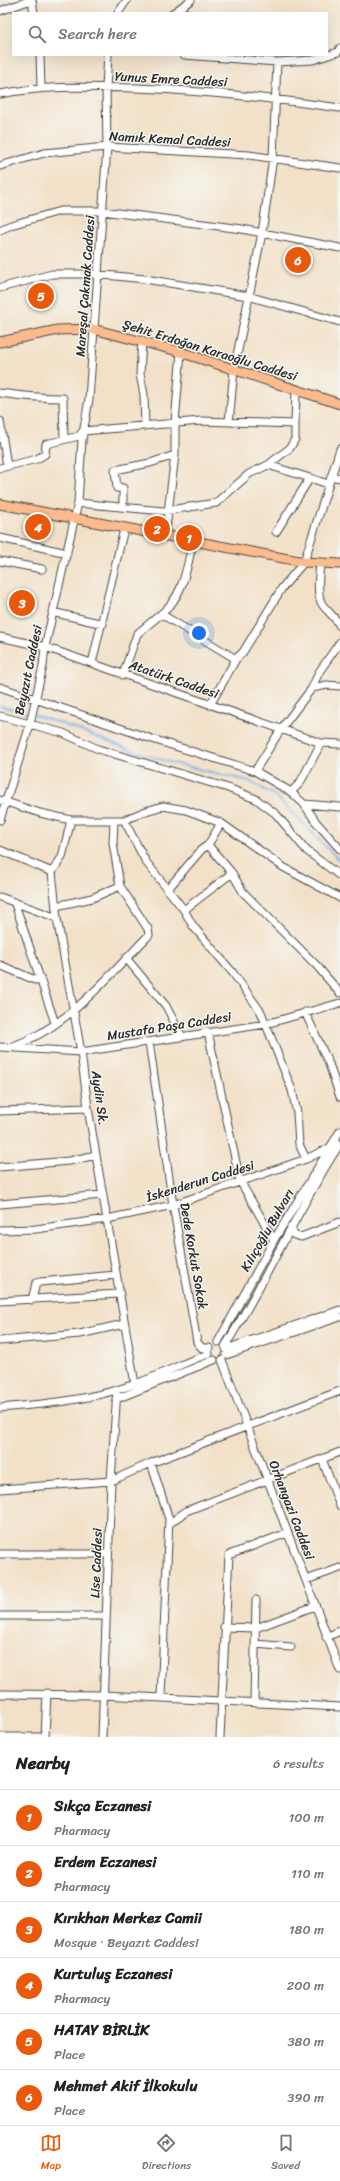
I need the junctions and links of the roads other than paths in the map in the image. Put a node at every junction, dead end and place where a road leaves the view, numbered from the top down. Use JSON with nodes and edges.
{"nodes":[{"id":1,"x":31,"y":0,"type":"edge"},
{"id":2,"x":127,"y":0,"type":"edge"},
{"id":3,"x":191,"y":0,"type":"edge"},
{"id":4,"x":0,"y":11,"type":"edge"},
{"id":5,"x":34,"y":12,"type":"edge"},
{"id":6,"x":119,"y":12,"type":"edge"},
{"id":7,"x":174,"y":12,"type":"edge"},
{"id":8,"x":340,"y":48,"type":"edge"},
{"id":9,"x":328,"y":55,"type":"edge"},
{"id":10,"x":40,"y":56,"type":"edge"},
{"id":11,"x":108,"y":56,"type":"edge"},
{"id":12,"x":197,"y":56,"type":"edge"},
{"id":13,"x":326,"y":56,"type":"edge"},
{"id":14,"x":277,"y":62,"type":"junction"},
{"id":15,"x":106,"y":87,"type":"junction"},
{"id":16,"x":41,"y":88,"type":"junction"},
{"id":17,"x":0,"y":94,"type":"edge"},
{"id":18,"x":274,"y":98,"type":"junction"},
{"id":19,"x":340,"y":108,"type":"edge"},
{"id":20,"x":107,"y":147,"type":"junction"},
{"id":21,"x":273,"y":158,"type":"junction"},
{"id":22,"x":1,"y":164,"type":"edge"},
{"id":23,"x":340,"y":168,"type":"edge"},
{"id":24,"x":102,"y":211,"type":"junction"},
{"id":25,"x":0,"y":230,"type":"edge"},
{"id":26,"x":262,"y":233,"type":"junction"},
{"id":27,"x":340,"y":248,"type":"edge"},
{"id":28,"x":96,"y":274,"type":"junction"},
{"id":29,"x":0,"y":288,"type":"edge"},
{"id":30,"x":248,"y":296,"type":"junction"},
{"id":31,"x":340,"y":322,"type":"edge"},
{"id":32,"x":93,"y":329,"type":"junction"},
{"id":33,"x":142,"y":340,"type":"junction"},
{"id":34,"x":0,"y":342,"type":"edge"},
{"id":35,"x":181,"y":352,"type":"junction"},
{"id":36,"x":234,"y":370,"type":"junction"},
{"id":37,"x":296,"y":390,"type":"junction"},
{"id":38,"x":0,"y":393,"type":"edge"},
{"id":39,"x":340,"y":404,"type":"edge"},
{"id":40,"x":0,"y":420,"type":"edge"},
{"id":41,"x":176,"y":422,"type":"junction"},
{"id":42,"x":228,"y":422,"type":"junction"},
{"id":43,"x":295,"y":424,"type":"junction"},
{"id":44,"x":145,"y":426,"type":"junction"},
{"id":45,"x":83,"y":430,"type":"junction"},
{"id":46,"x":64,"y":439,"type":"junction"},
{"id":47,"x":340,"y":449,"type":"edge"},
{"id":48,"x":175,"y":455,"type":"junction"},
{"id":49,"x":268,"y":466,"type":"junction"},
{"id":50,"x":3,"y":467,"type":"edge"},
{"id":51,"x":331,"y":476,"type":"junction"},
{"id":52,"x":310,"y":478,"type":"junction"},
{"id":53,"x":340,"y":478,"type":"edge"},
{"id":54,"x":328,"y":484,"type":"junction"},
{"id":55,"x":78,"y":503,"type":"junction"},
{"id":56,"x":0,"y":504,"type":"edge"},
{"id":57,"x":123,"y":507,"type":"junction"},
{"id":58,"x":168,"y":509,"type":"junction"},
{"id":59,"x":75,"y":518,"type":"junction"},
{"id":60,"x":124,"y":529,"type":"junction"},
{"id":61,"x":276,"y":532,"type":"dead end"},
{"id":62,"x":165,"y":537,"type":"junction"},
{"id":63,"x":0,"y":539,"type":"edge"},
{"id":64,"x":193,"y":542,"type":"junction"},
{"id":65,"x":66,"y":553,"type":"junction"},
{"id":66,"x":0,"y":561,"type":"edge"},
{"id":67,"x":304,"y":562,"type":"junction"},
{"id":68,"x":320,"y":564,"type":"junction"},
{"id":69,"x":340,"y":564,"type":"edge"},
{"id":70,"x":42,"y":569,"type":"dead end"},
{"id":71,"x":52,"y":612,"type":"junction"},
{"id":72,"x":337,"y":613,"type":"edge"},
{"id":73,"x":161,"y":614,"type":"junction"},
{"id":74,"x":103,"y":624,"type":"junction"},
{"id":75,"x":340,"y":626,"type":"edge"},
{"id":76,"x":0,"y":637,"type":"edge"},
{"id":77,"x":340,"y":642,"type":"edge"},
{"id":78,"x":45,"y":647,"type":"junction"},
{"id":79,"x":236,"y":660,"type":"junction"},
{"id":80,"x":92,"y":663,"type":"junction"},
{"id":81,"x":124,"y":675,"type":"junction"},
{"id":82,"x":340,"y":686,"type":"edge"},
{"id":83,"x":0,"y":687,"type":"edge"},
{"id":84,"x":312,"y":688,"type":"junction"},
{"id":85,"x":34,"y":698,"type":"junction"},
{"id":86,"x":210,"y":705,"type":"junction"},
{"id":87,"x":0,"y":716,"type":"edge"},
{"id":88,"x":30,"y":722,"type":"junction"},
{"id":89,"x":281,"y":729,"type":"junction"},
{"id":90,"x":321,"y":743,"type":"junction"},
{"id":91,"x":340,"y":744,"type":"edge"},
{"id":92,"x":255,"y":771,"type":"junction"},
{"id":93,"x":291,"y":792,"type":"junction"},
{"id":94,"x":3,"y":801,"type":"edge"},
{"id":95,"x":304,"y":804,"type":"junction"},
{"id":96,"x":340,"y":807,"type":"edge"},
{"id":97,"x":0,"y":820,"type":"edge"},
{"id":98,"x":71,"y":820,"type":"junction"},
{"id":99,"x":124,"y":820,"type":"junction"},
{"id":100,"x":114,"y":821,"type":"junction"},
{"id":101,"x":221,"y":823,"type":"junction"},
{"id":102,"x":208,"y":845,"type":"junction"},
{"id":103,"x":340,"y":849,"type":"edge"},
{"id":104,"x":0,"y":850,"type":"edge"},
{"id":105,"x":52,"y":872,"type":"junction"},
{"id":106,"x":232,"y":873,"type":"junction"},
{"id":107,"x":340,"y":876,"type":"edge"},
{"id":108,"x":120,"y":886,"type":"junction"},
{"id":109,"x":167,"y":890,"type":"junction"},
{"id":110,"x":0,"y":897,"type":"edge"},
{"id":111,"x":340,"y":898,"type":"edge"},
{"id":112,"x":16,"y":904,"type":"junction"},
{"id":113,"x":56,"y":906,"type":"junction"},
{"id":114,"x":184,"y":910,"type":"junction"},
{"id":115,"x":57,"y":918,"type":"junction"},
{"id":116,"x":126,"y":958,"type":"junction"},
{"id":117,"x":0,"y":965,"type":"edge"},
{"id":118,"x":41,"y":979,"type":"junction"},
{"id":119,"x":340,"y":993,"type":"edge"},
{"id":120,"x":340,"y":1003,"type":"edge"},
{"id":121,"x":74,"y":1009,"type":"junction"},
{"id":122,"x":306,"y":1012,"type":"junction"},
{"id":123,"x":55,"y":1023,"type":"junction"},
{"id":124,"x":266,"y":1024,"type":"junction"},
{"id":125,"x":208,"y":1032,"type":"junction"},
{"id":126,"x":182,"y":1037,"type":"junction"},
{"id":127,"x":149,"y":1042,"type":"junction"},
{"id":128,"x":0,"y":1047,"type":"edge"},
{"id":129,"x":9,"y":1047,"type":"junction"},
{"id":130,"x":81,"y":1052,"type":"junction"},
{"id":131,"x":340,"y":1097,"type":"edge"},
{"id":132,"x":88,"y":1108,"type":"junction"},
{"id":133,"x":0,"y":1111,"type":"edge"},
{"id":134,"x":340,"y":1131,"type":"edge"},
{"id":135,"x":337,"y":1146,"type":"edge"},
{"id":136,"x":96,"y":1155,"type":"junction"},
{"id":137,"x":306,"y":1159,"type":"junction"},
{"id":138,"x":0,"y":1168,"type":"edge"},
{"id":139,"x":240,"y":1181,"type":"junction"},
{"id":140,"x":103,"y":1196,"type":"junction"},
{"id":141,"x":0,"y":1204,"type":"edge"},
{"id":142,"x":173,"y":1204,"type":"junction"},
{"id":143,"x":107,"y":1219,"type":"junction"},
{"id":144,"x":340,"y":1222,"type":"edge"},
{"id":145,"x":290,"y":1227,"type":"junction"},
{"id":146,"x":0,"y":1230,"type":"edge"},
{"id":147,"x":274,"y":1240,"type":"junction"},
{"id":148,"x":116,"y":1275,"type":"junction"},
{"id":149,"x":119,"y":1294,"type":"junction"},
{"id":150,"x":32,"y":1300,"type":"junction"},
{"id":151,"x":0,"y":1301,"type":"edge"},
{"id":152,"x":340,"y":1310,"type":"edge"},
{"id":153,"x":340,"y":1317,"type":"edge"},
{"id":154,"x":124,"y":1324,"type":"junction"},
{"id":155,"x":0,"y":1342,"type":"edge"},
{"id":156,"x":218,"y":1342,"type":"junction"},
{"id":157,"x":209,"y":1351,"type":"junction"},
{"id":158,"x":225,"y":1352,"type":"junction"},
{"id":159,"x":214,"y":1360,"type":"junction"},
{"id":160,"x":135,"y":1384,"type":"junction"},
{"id":161,"x":117,"y":1390,"type":"junction"},
{"id":162,"x":340,"y":1391,"type":"edge"},
{"id":163,"x":116,"y":1398,"type":"junction"},
{"id":164,"x":0,"y":1408,"type":"edge"},
{"id":165,"x":246,"y":1426,"type":"junction"},
{"id":166,"x":340,"y":1452,"type":"edge"},
{"id":167,"x":322,"y":1459,"type":"junction"},
{"id":168,"x":151,"y":1463,"type":"junction"},
{"id":169,"x":268,"y":1480,"type":"junction"},
{"id":170,"x":111,"y":1481,"type":"junction"},
{"id":171,"x":0,"y":1489,"type":"edge"},
{"id":172,"x":340,"y":1506,"type":"edge"},
{"id":173,"x":170,"y":1524,"type":"junction"},
{"id":174,"x":287,"y":1533,"type":"junction"},
{"id":175,"x":0,"y":1554,"type":"edge"},
{"id":176,"x":108,"y":1554,"type":"junction"},
{"id":177,"x":340,"y":1568,"type":"edge"},
{"id":178,"x":306,"y":1580,"type":"junction"},
{"id":179,"x":256,"y":1600,"type":"dead end"},
{"id":180,"x":315,"y":1606,"type":"junction"},
{"id":181,"x":0,"y":1616,"type":"edge"},
{"id":182,"x":106,"y":1616,"type":"junction"},
{"id":183,"x":224,"y":1627,"type":"junction"},
{"id":184,"x":256,"y":1628,"type":"junction"},
{"id":185,"x":340,"y":1631,"type":"edge"},
{"id":186,"x":326,"y":1637,"type":"junction"},
{"id":187,"x":255,"y":1644,"type":"junction"},
{"id":188,"x":291,"y":1647,"type":"dead end"},
{"id":189,"x":340,"y":1670,"type":"edge"},
{"id":190,"x":47,"y":1693,"type":"junction"},
{"id":191,"x":0,"y":1694,"type":"edge"},
{"id":192,"x":103,"y":1695,"type":"junction"},
{"id":193,"x":161,"y":1697,"type":"junction"},
{"id":194,"x":220,"y":1700,"type":"junction"},
{"id":195,"x":254,"y":1702,"type":"junction"},
{"id":196,"x":340,"y":1707,"type":"edge"},
{"id":197,"x":0,"y":1737,"type":"edge"},
{"id":198,"x":45,"y":1737,"type":"edge"},
{"id":199,"x":102,"y":1737,"type":"edge"},
{"id":200,"x":220,"y":1737,"type":"edge"}],
"edges":[{"from":1,"to":4,"type":"street"},
{"from":1,"to":5,"type":"street"},
{"from":2,"to":6,"type":"street"},
{"from":3,"to":7,"type":"street"},
{"from":8,"to":9,"type":"street"},
{"from":10,"to":16,"type":"street"},
{"from":11,"to":15,"type":"street","name":"Mareşal Çakmak Caddesi"},
{"from":12,"to":14,"type":"street"},
{"from":13,"to":14,"type":"street"},
{"from":14,"to":18,"type":"street"},
{"from":15,"to":16,"type":"street","name":"Yunus Emre Caddesi"},
{"from":15,"to":18,"type":"street","name":"Yunus Emre Caddesi"},
{"from":15,"to":20,"type":"street","name":"Mareşal Çakmak Caddesi"},
{"from":16,"to":17,"type":"street","name":"Yunus Emre Caddesi"},
{"from":18,"to":19,"type":"street","name":"Yunus Emre Caddesi"},
{"from":18,"to":21,"type":"street"},
{"from":20,"to":21,"type":"street","name":"Namık Kemal Caddesi"},
{"from":20,"to":22,"type":"street","name":"Namık Kemal Caddesi"},
{"from":20,"to":24,"type":"street","name":"Mareşal Çakmak Caddesi"},
{"from":21,"to":23,"type":"street","name":"Namık Kemal Caddesi"},
{"from":21,"to":26,"type":"street"},
{"from":24,"to":25,"type":"street"},
{"from":24,"to":26,"type":"street"},
{"from":24,"to":28,"type":"street","name":"Mareşal Çakmak Caddesi"},
{"from":26,"to":27,"type":"street"},
{"from":26,"to":30,"type":"street"},
{"from":28,"to":29,"type":"street"},
{"from":28,"to":30,"type":"street"},
{"from":28,"to":32,"type":"street","name":"Mareşal Çakmak Caddesi"},
{"from":30,"to":31,"type":"street"},
{"from":30,"to":36,"type":"street"},
{"from":32,"to":33,"type":"main road","name":"Şehit Erdoğan Karaoğlu Caddesi"},
{"from":32,"to":34,"type":"main road","name":"Şehit Erdoğan Karaoğlu Caddesi"},
{"from":32,"to":45,"type":"street","name":"Mareşal Çakmak Caddesi"},
{"from":33,"to":35,"type":"main road","name":"Şehit Erdoğan Karaoğlu Caddesi"},
{"from":33,"to":44,"type":"street"},
{"from":35,"to":36,"type":"main road","name":"Şehit Erdoğan Karaoğlu Caddesi"},
{"from":35,"to":41,"type":"street"},
{"from":36,"to":37,"type":"main road","name":"Şehit Erdoğan Karaoğlu Caddesi"},
{"from":36,"to":42,"type":"street"},
{"from":37,"to":39,"type":"main road","name":"Şehit Erdoğan Karaoğlu Caddesi"},
{"from":37,"to":43,"type":"street"},
{"from":38,"to":46,"type":"street"},
{"from":40,"to":50,"type":"street"},
{"from":41,"to":42,"type":"street"},
{"from":41,"to":44,"type":"street"},
{"from":41,"to":48,"type":"street"},
{"from":42,"to":43,"type":"street"},
{"from":43,"to":49,"type":"street"},
{"from":44,"to":45,"type":"street"},
{"from":45,"to":46,"type":"street"},
{"from":45,"to":55,"type":"street","name":"Mareşal Çakmak Caddesi"},
{"from":46,"to":50,"type":"street"},
{"from":47,"to":51,"type":"street"},
{"from":48,"to":57,"type":"street"},
{"from":48,"to":58,"type":"street"},
{"from":49,"to":52,"type":"street"},
{"from":49,"to":58,"type":"street"},
{"from":51,"to":53,"type":"street"},
{"from":51,"to":54,"type":"street"},
{"from":52,"to":54,"type":"street"},
{"from":52,"to":61,"type":"street"},
{"from":54,"to":67,"type":"street"},
{"from":55,"to":57,"type":"street"},
{"from":55,"to":59,"type":"street","name":"Mareşal Çakmak Caddesi"},
{"from":56,"to":59,"type":"main road"},
{"from":57,"to":58,"type":"street"},
{"from":58,"to":62,"type":"street"},
{"from":59,"to":60,"type":"main road"},
{"from":59,"to":65,"type":"street","name":"Beyazıt Caddesi"},
{"from":60,"to":62,"type":"main road"},
{"from":60,"to":74,"type":"street"},
{"from":62,"to":64,"type":"main road"},
{"from":63,"to":65,"type":"street"},
{"from":64,"to":67,"type":"main road"},
{"from":64,"to":73,"type":"street"},
{"from":65,"to":71,"type":"street","name":"Beyazıt Caddesi"},
{"from":66,"to":70,"type":"street"},
{"from":67,"to":68,"type":"main road"},
{"from":67,"to":79,"type":"street"},
{"from":68,"to":69,"type":"main road"},
{"from":68,"to":72,"type":"street"},
{"from":71,"to":74,"type":"street"},
{"from":71,"to":78,"type":"street","name":"Beyazıt Caddesi"},
{"from":72,"to":75,"type":"street"},
{"from":73,"to":79,"type":"street"},
{"from":73,"to":81,"type":"street"},
{"from":74,"to":80,"type":"street"},
{"from":76,"to":78,"type":"street","name":"Atatürk Caddesi"},
{"from":77,"to":84,"type":"street"},
{"from":78,"to":80,"type":"street","name":"Atatürk Caddesi"},
{"from":78,"to":85,"type":"street","name":"Beyazıt Caddesi"},
{"from":79,"to":86,"type":"street"},
{"from":80,"to":81,"type":"street","name":"Atatürk Caddesi"},
{"from":81,"to":86,"type":"street","name":"Atatürk Caddesi"},
{"from":82,"to":84,"type":"street"},
{"from":83,"to":85,"type":"street"},
{"from":84,"to":89,"type":"street"},
{"from":85,"to":88,"type":"street","name":"Beyazıt Caddesi"},
{"from":85,"to":92,"type":"street"},
{"from":86,"to":89,"type":"street","name":"Atatürk Caddesi"},
{"from":87,"to":88,"type":"street"},
{"from":88,"to":94,"type":"street","name":"Beyazıt Caddesi"},
{"from":88,"to":107,"type":"street"},
{"from":89,"to":90,"type":"street","name":"Atatürk Caddesi"},
{"from":89,"to":92,"type":"street"},
{"from":90,"to":91,"type":"street","name":"Atatürk Caddesi"},
{"from":90,"to":93,"type":"street"},
{"from":92,"to":93,"type":"street"},
{"from":93,"to":95,"type":"street"},
{"from":94,"to":97,"type":"street","name":"Beyazıt Caddesi"},
{"from":94,"to":98,"type":"street"},
{"from":95,"to":96,"type":"street"},
{"from":95,"to":103,"type":"street"},
{"from":98,"to":100,"type":"street"},
{"from":98,"to":105,"type":"street"},
{"from":99,"to":100,"type":"street"},
{"from":99,"to":101,"type":"street"},
{"from":99,"to":109,"type":"street"},
{"from":100,"to":108,"type":"street"},
{"from":101,"to":102,"type":"street"},
{"from":101,"to":111,"type":"street"},
{"from":102,"to":106,"type":"street"},
{"from":102,"to":109,"type":"street"},
{"from":104,"to":105,"type":"street"},
{"from":105,"to":113,"type":"street","name":"Aydin Sk."},
{"from":106,"to":114,"type":"street"},
{"from":106,"to":119,"type":"street"},
{"from":108,"to":113,"type":"street"},
{"from":108,"to":116,"type":"street"},
{"from":109,"to":114,"type":"street"},
{"from":110,"to":112,"type":"street"},
{"from":112,"to":115,"type":"street"},
{"from":112,"to":118,"type":"street"},
{"from":113,"to":115,"type":"street","name":"Aydin Sk."},
{"from":114,"to":124,"type":"street"},
{"from":115,"to":121,"type":"street","name":"Aydin Sk."},
{"from":116,"to":121,"type":"street"},
{"from":116,"to":126,"type":"street"},
{"from":117,"to":118,"type":"street"},
{"from":118,"to":123,"type":"street"},
{"from":120,"to":122,"type":"street","name":"Mustafa Paşa Caddesi"},
{"from":121,"to":123,"type":"street"},
{"from":121,"to":130,"type":"street","name":"Aydin Sk."},
{"from":122,"to":124,"type":"street","name":"Mustafa Paşa Caddesi"},
{"from":122,"to":131,"type":"street"},
{"from":123,"to":129,"type":"street"},
{"from":124,"to":125,"type":"street","name":"Mustafa Paşa Caddesi"},
{"from":124,"to":137,"type":"street"},
{"from":125,"to":126,"type":"street","name":"Mustafa Paşa Caddesi"},
{"from":125,"to":139,"type":"street"},
{"from":126,"to":127,"type":"street","name":"Mustafa Paşa Caddesi"},
{"from":127,"to":130,"type":"street","name":"Mustafa Paşa Caddesi"},
{"from":127,"to":142,"type":"street","name":"Dede Korkut Sokak"},
{"from":128,"to":129,"type":"street","name":"Mustafa Paşa Caddesi"},
{"from":129,"to":130,"type":"street","name":"Mustafa Paşa Caddesi"},
{"from":130,"to":132,"type":"street","name":"Aydin Sk."},
{"from":132,"to":133,"type":"street"},
{"from":132,"to":136,"type":"street","name":"Aydin Sk."},
{"from":134,"to":135,"type":"street","name":"Kılıçoğlu Bulvarı"},
{"from":135,"to":137,"type":"street","name":"İskenderun Caddesi"},
{"from":135,"to":145,"type":"street","name":"Kılıçoğlu Bulvarı"},
{"from":135,"to":147,"type":"street","name":"Kılıçoğlu Bulvarı"},
{"from":136,"to":138,"type":"street"},
{"from":136,"to":140,"type":"street","name":"Aydin Sk."},
{"from":137,"to":139,"type":"street","name":"İskenderun Caddesi"},
{"from":139,"to":142,"type":"street","name":"İskenderun Caddesi"},
{"from":139,"to":147,"type":"street"},
{"from":140,"to":141,"type":"street"},
{"from":140,"to":143,"type":"street","name":"Aydin Sk."},
{"from":142,"to":143,"type":"street","name":"İskenderun Caddesi"},
{"from":142,"to":157,"type":"street","name":"Dede Korkut Sokak"},
{"from":143,"to":146,"type":"street","name":"İskenderun Caddesi"},
{"from":143,"to":148,"type":"street","name":"Aydin Sk."},
{"from":144,"to":145,"type":"street"},
{"from":145,"to":158,"type":"street","name":"Kılıçoğlu Bulvarı"},
{"from":147,"to":156,"type":"street","name":"Kılıçoğlu Bulvarı"},
{"from":148,"to":149,"type":"street","name":"Aydin Sk."},
{"from":148,"to":150,"type":"street"},
{"from":149,"to":150,"type":"street"},
{"from":149,"to":154,"type":"street","name":"Aydin Sk."},
{"from":150,"to":151,"type":"street"},
{"from":152,"to":158,"type":"street"},
{"from":153,"to":158,"type":"street"},
{"from":154,"to":155,"type":"street"},
{"from":154,"to":160,"type":"street","name":"Aydin Sk."},
{"from":156,"to":157,"type":"street"},
{"from":156,"to":158,"type":"street"},
{"from":157,"to":159,"type":"street"},
{"from":157,"to":160,"type":"street"},
{"from":158,"to":159,"type":"street"},
{"from":158,"to":165,"type":"street","name":"Orhangazi Caddesi"},
{"from":159,"to":163,"type":"street"},
{"from":160,"to":161,"type":"street"},
{"from":161,"to":163,"type":"street","name":"Lise Caddesi"},
{"from":161,"to":164,"type":"street"},
{"from":162,"to":165,"type":"street"},
{"from":163,"to":170,"type":"street","name":"Lise Caddesi"},
{"from":165,"to":168,"type":"street"},
{"from":165,"to":169,"type":"street","name":"Orhangazi Caddesi"},
{"from":166,"to":167,"type":"street"},
{"from":167,"to":169,"type":"street"},
{"from":167,"to":172,"type":"street"},
{"from":168,"to":170,"type":"street"},
{"from":168,"to":173,"type":"street"},
{"from":169,"to":173,"type":"street"},
{"from":169,"to":174,"type":"street","name":"Orhangazi Caddesi"},
{"from":170,"to":171,"type":"street"},
{"from":170,"to":176,"type":"street","name":"Lise Caddesi"},
{"from":173,"to":193,"type":"street"},
{"from":174,"to":178,"type":"street","name":"Orhangazi Caddesi"},
{"from":174,"to":183,"type":"street"},
{"from":175,"to":176,"type":"street"},
{"from":176,"to":182,"type":"street","name":"Lise Caddesi"},
{"from":177,"to":178,"type":"street"},
{"from":178,"to":180,"type":"street","name":"Orhangazi Caddesi"},
{"from":179,"to":184,"type":"street"},
{"from":180,"to":184,"type":"street"},
{"from":180,"to":186,"type":"street","name":"Orhangazi Caddesi"},
{"from":181,"to":182,"type":"street"},
{"from":182,"to":192,"type":"street","name":"Lise Caddesi"},
{"from":183,"to":184,"type":"street"},
{"from":183,"to":194,"type":"street"},
{"from":184,"to":187,"type":"street"},
{"from":185,"to":186,"type":"street"},
{"from":186,"to":189,"type":"street","name":"Orhangazi Caddesi"},
{"from":187,"to":188,"type":"street"},
{"from":187,"to":195,"type":"street"},
{"from":190,"to":191,"type":"street"},
{"from":190,"to":192,"type":"street"},
{"from":190,"to":198,"type":"street"},
{"from":192,"to":193,"type":"street"},
{"from":192,"to":199,"type":"street","name":"Lise Caddesi"},
{"from":193,"to":194,"type":"street"},
{"from":194,"to":195,"type":"street"},
{"from":194,"to":200,"type":"street"},
{"from":195,"to":196,"type":"street"},
{"from":197,"to":198,"type":"street"}]}
